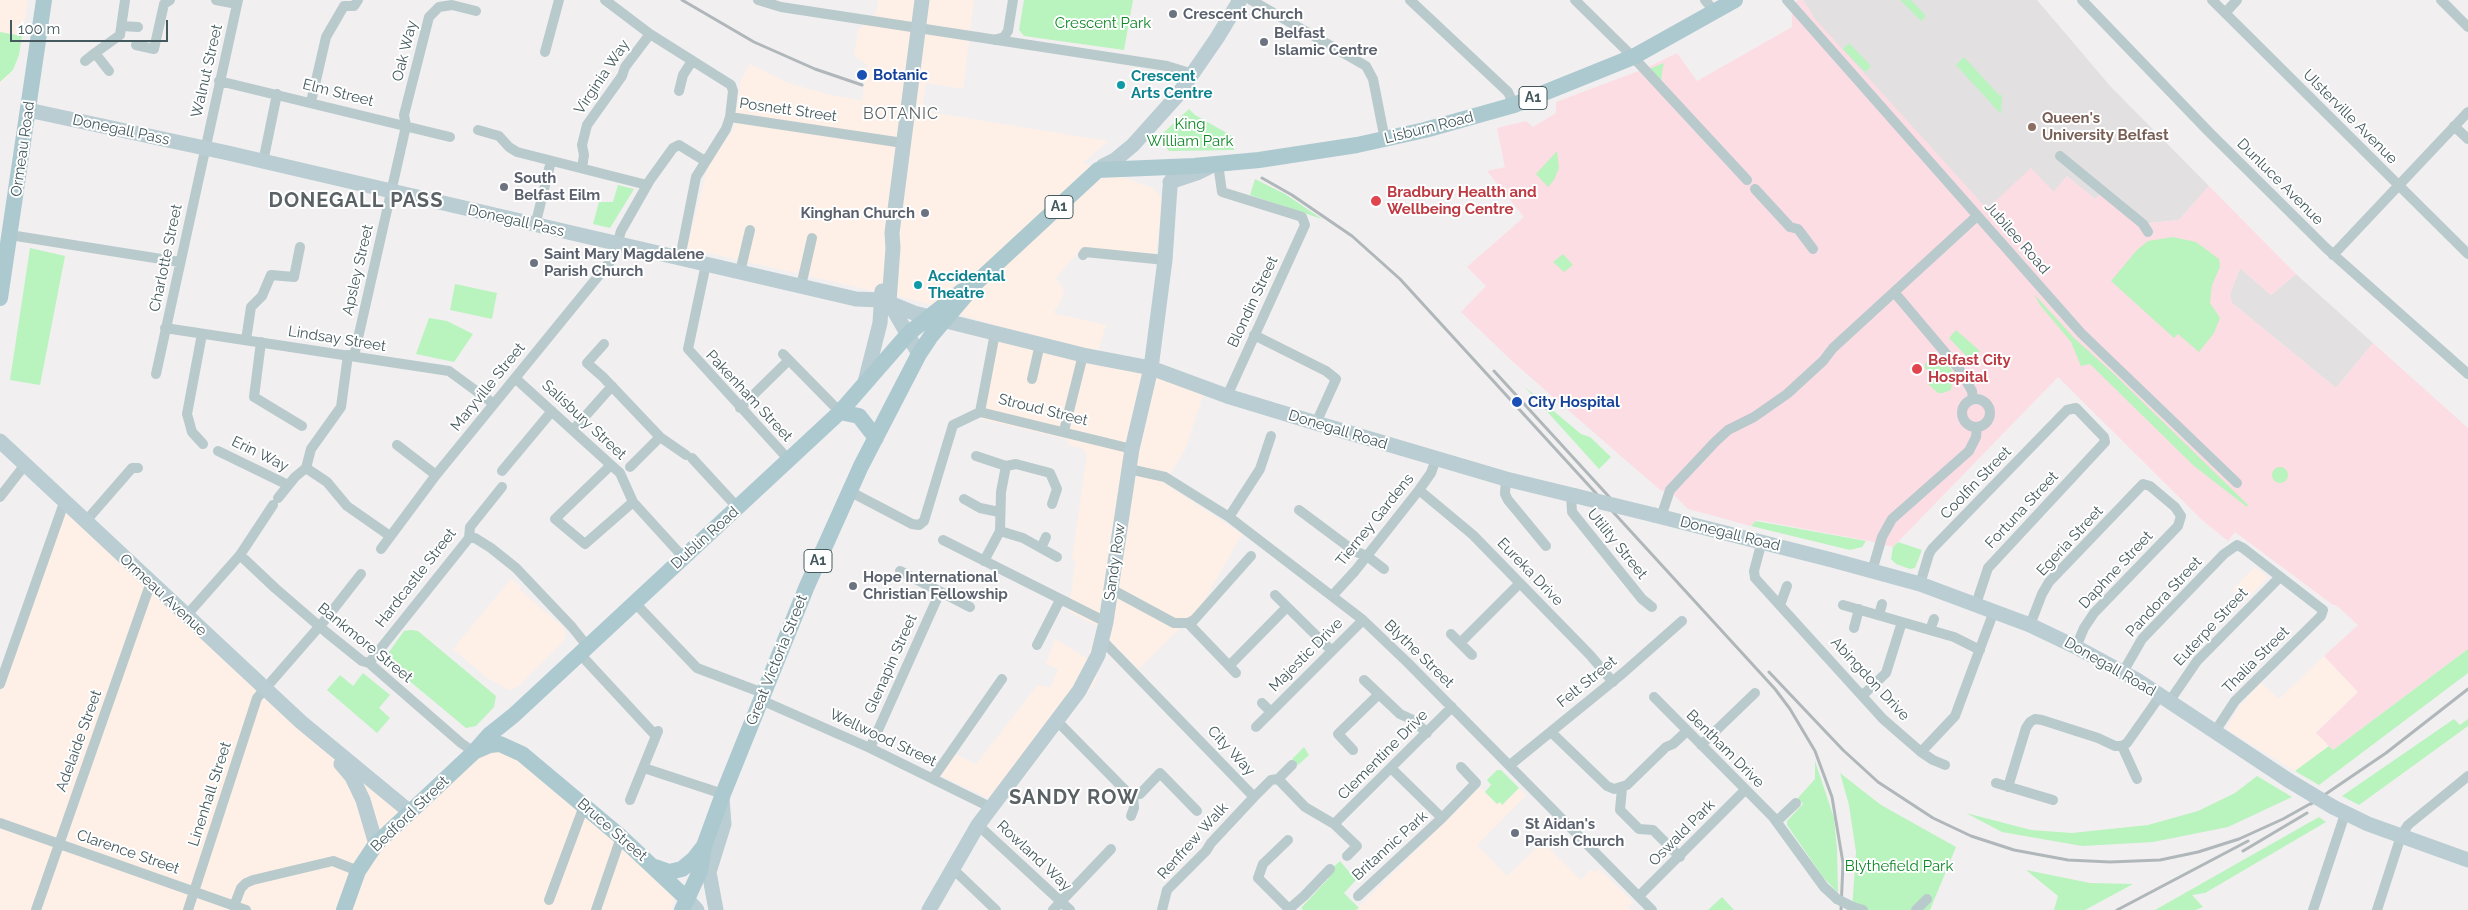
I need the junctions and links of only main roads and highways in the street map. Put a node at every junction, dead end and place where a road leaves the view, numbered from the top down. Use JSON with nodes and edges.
{"nodes":[{"id":1,"x":44,"y":0,"type":"edge"},
{"id":2,"x":1736,"y":0,"type":"edge"},
{"id":3,"x":1710,"y":6,"type":"edge"},
{"id":4,"x":0,"y":298,"type":"edge"},
{"id":5,"x":937,"y":318,"type":"junction"},
{"id":6,"x":914,"y":343,"type":"junction"},
{"id":7,"x":840,"y":412,"type":"junction"},
{"id":8,"x":876,"y":438,"type":"junction"},
{"id":9,"x":514,"y":715,"type":"junction"},
{"id":10,"x":474,"y":752,"type":"junction"},
{"id":11,"x":522,"y":754,"type":"junction"},
{"id":12,"x":704,"y":846,"type":"junction"},
{"id":13,"x":654,"y":867,"type":"junction"},
{"id":14,"x":689,"y":906,"type":"edge"},
{"id":15,"x":344,"y":910,"type":"edge"}],
"edges":[{"from":1,"to":4,"type":"main road","name":"Ormeau Road"},
{"from":2,"to":3,"type":"main road","name":"Lisburn Road","number":"A1"},
{"from":3,"to":5,"type":"main road","name":"Lisburn Road","number":"A1"},
{"from":5,"to":6,"type":"main road","name":"Dublin Road","number":"A1"},
{"from":5,"to":6,"type":"main road","name":"Great Victoria Street","number":"A1"},
{"from":6,"to":7,"type":"main road","name":"Dublin Road","number":"A1"},
{"from":6,"to":8,"type":"main road","name":"Great Victoria Street","number":"A1"},
{"from":7,"to":8,"type":"main road"},
{"from":7,"to":9,"type":"main road","name":"Dublin Road","number":"A1"},
{"from":8,"to":12,"type":"main road","name":"Great Victoria Street","number":"A1"},
{"from":9,"to":10,"type":"main road","name":"Dublin Road","number":"A1"},
{"from":9,"to":11,"type":"main road","name":"Bruce Street","number":"A1"},
{"from":10,"to":11,"type":"main road","name":"Bruce Street","number":"A1"},
{"from":10,"to":15,"type":"main road","name":"Bedford Street","number":"A1"},
{"from":11,"to":13,"type":"main road","name":"Bruce Street","number":"A1"},
{"from":12,"to":13,"type":"main road","name":"Great Victoria Street","number":"A1"},
{"from":12,"to":14,"type":"main road","name":"Great Victoria Street","number":"A1"},
{"from":13,"to":14,"type":"main road","name":"Bruce Street","number":"A1"}]}
